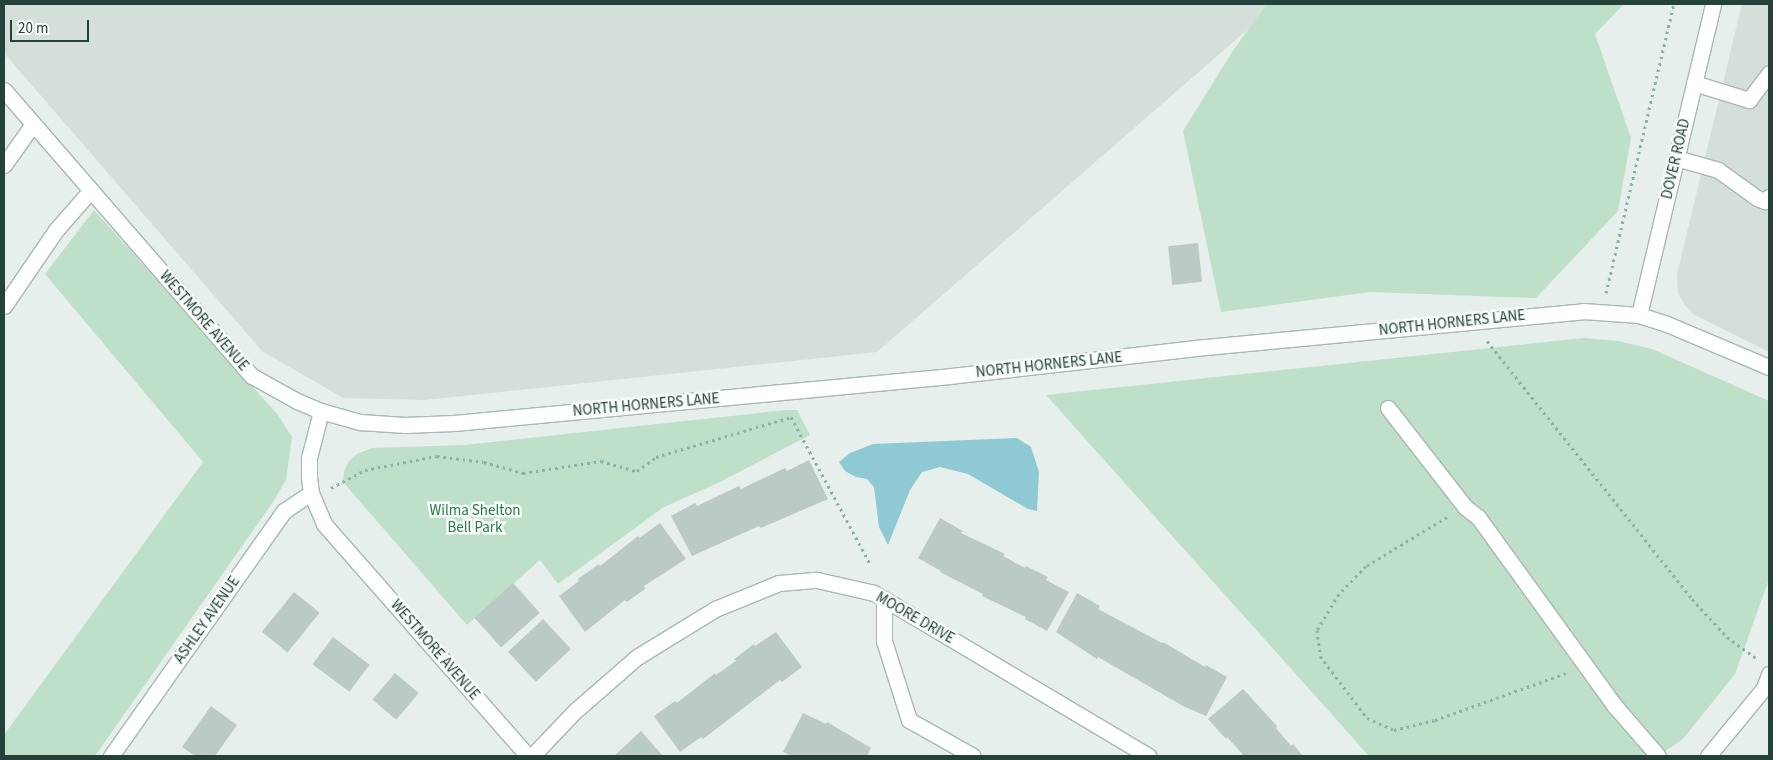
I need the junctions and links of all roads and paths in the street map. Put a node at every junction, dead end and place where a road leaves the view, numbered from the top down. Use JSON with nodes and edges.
{"nodes":[{"id":1,"x":1674,"y":4,"type":"edge"},
{"id":2,"x":1713,"y":4,"type":"edge"},
{"id":3,"x":1769,"y":73,"type":"edge"},
{"id":4,"x":1694,"y":83,"type":"junction"},
{"id":5,"x":4,"y":90,"type":"edge"},
{"id":6,"x":33,"y":124,"type":"junction"},
{"id":7,"x":1676,"y":158,"type":"junction"},
{"id":8,"x":4,"y":165,"type":"edge"},
{"id":9,"x":91,"y":190,"type":"junction"},
{"id":10,"x":1769,"y":197,"type":"edge"},
{"id":11,"x":1607,"y":285,"type":"dead end"},
{"id":12,"x":4,"y":306,"type":"edge"},
{"id":13,"x":1639,"y":315,"type":"junction"},
{"id":14,"x":1486,"y":339,"type":"dead end"},
{"id":15,"x":1769,"y":367,"type":"edge"},
{"id":16,"x":1388,"y":408,"type":"dead end"},
{"id":17,"x":321,"y":411,"type":"junction"},
{"id":18,"x":311,"y":493,"type":"junction"},
{"id":19,"x":1465,"y":507,"type":"junction"},
{"id":20,"x":870,"y":564,"type":"dead end"},
{"id":21,"x":884,"y":599,"type":"junction"},
{"id":22,"x":1585,"y":666,"type":"junction"},
{"id":23,"x":1766,"y":680,"type":"edge"},
{"id":24,"x":111,"y":756,"type":"edge"},
{"id":25,"x":530,"y":756,"type":"edge"},
{"id":26,"x":973,"y":756,"type":"edge"},
{"id":27,"x":1148,"y":756,"type":"edge"},
{"id":28,"x":1658,"y":756,"type":"edge"},
{"id":29,"x":1708,"y":756,"type":"edge"}],
"edges":[{"from":1,"to":11,"type":"path"},
{"from":2,"to":4,"type":"street","name":"DOVER ROAD"},
{"from":3,"to":4,"type":"street"},
{"from":4,"to":7,"type":"street","name":"DOVER ROAD"},
{"from":5,"to":6,"type":"street","name":"WESTMORE AVENUE"},
{"from":6,"to":8,"type":"street"},
{"from":6,"to":9,"type":"street","name":"WESTMORE AVENUE"},
{"from":7,"to":10,"type":"street"},
{"from":7,"to":13,"type":"street","name":"DOVER ROAD"},
{"from":9,"to":12,"type":"street"},
{"from":9,"to":17,"type":"street","name":"WESTMORE AVENUE"},
{"from":13,"to":15,"type":"street","name":"NORTH HORNERS LANE"},
{"from":13,"to":17,"type":"street","name":"NORTH HORNERS LANE"},
{"from":14,"to":23,"type":"path"},
{"from":16,"to":19,"type":"street"},
{"from":17,"to":18,"type":"street","name":"WESTMORE AVENUE"},
{"from":18,"to":20,"type":"path"},
{"from":18,"to":24,"type":"street","name":"ASHLEY AVENUE"},
{"from":18,"to":25,"type":"street","name":"WESTMORE AVENUE"},
{"from":19,"to":22,"type":"street"},
{"from":19,"to":22,"type":"path"},
{"from":21,"to":25,"type":"street","name":"MOORE DRIVE"},
{"from":21,"to":26,"type":"street"},
{"from":21,"to":27,"type":"street","name":"MOORE DRIVE"},
{"from":22,"to":28,"type":"street"},
{"from":23,"to":29,"type":"street"}]}
